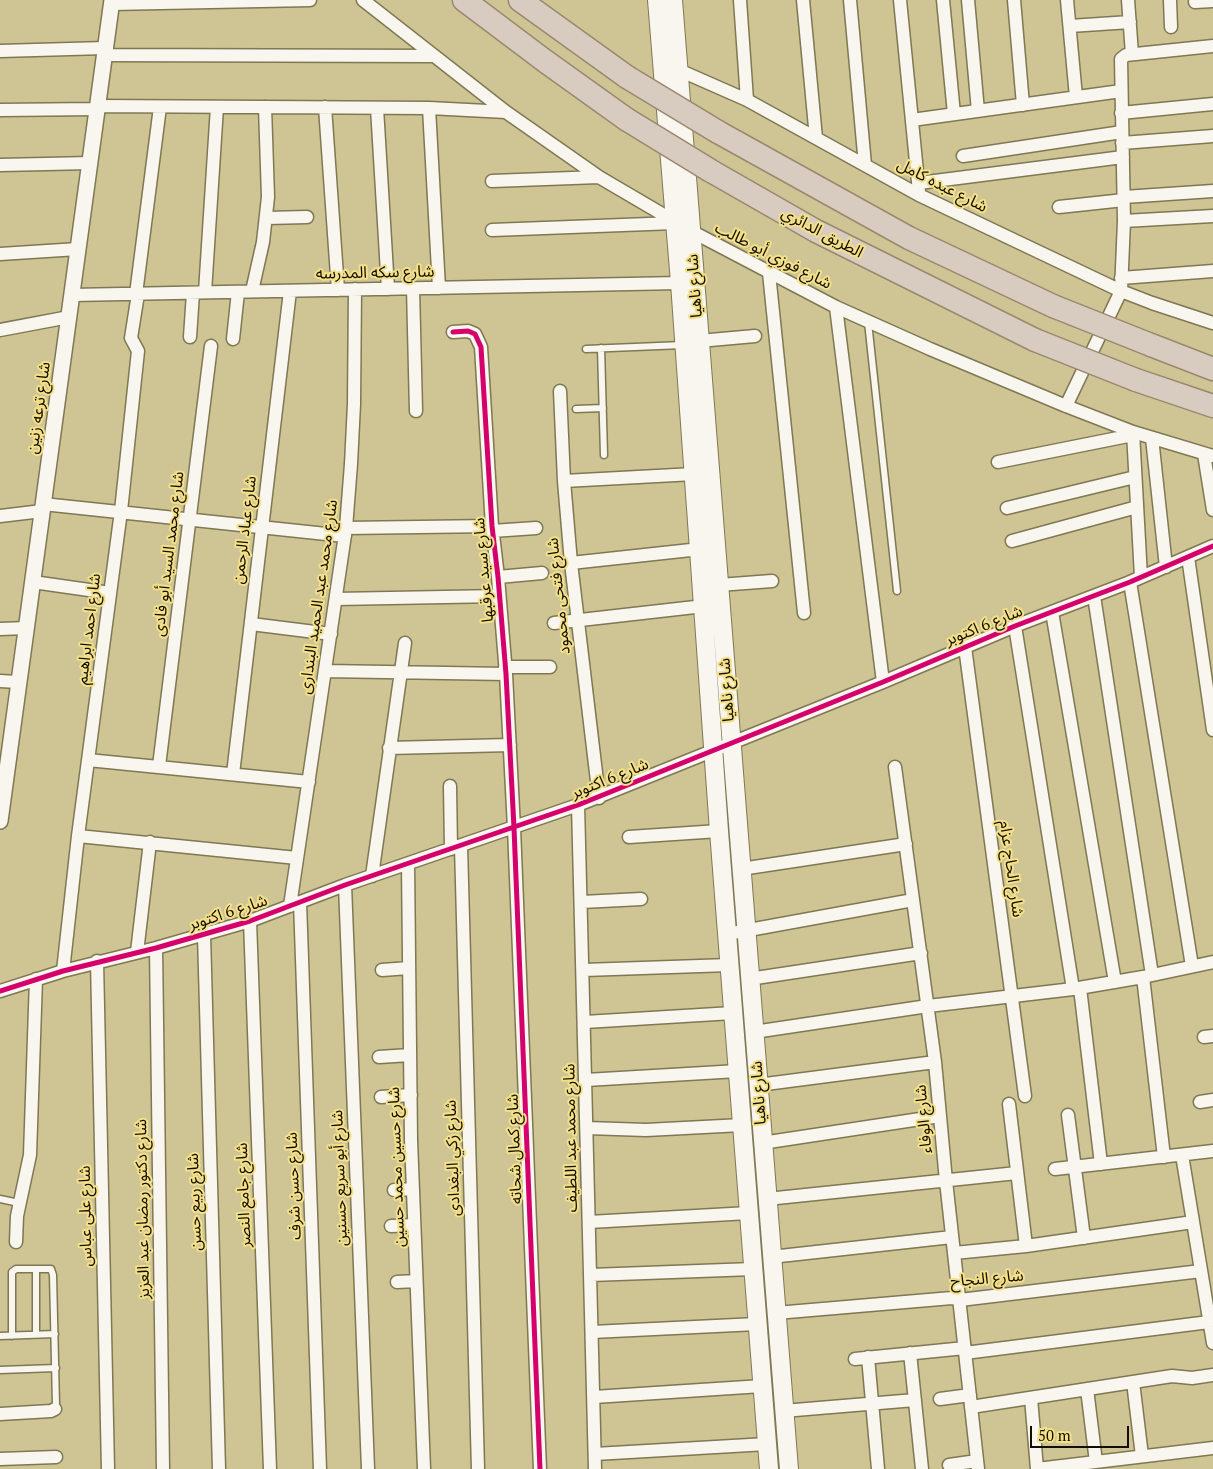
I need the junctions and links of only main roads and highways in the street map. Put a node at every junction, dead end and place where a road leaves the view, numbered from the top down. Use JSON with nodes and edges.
{"nodes":[{"id":1,"x":464,"y":0,"type":"edge"},
{"id":2,"x":520,"y":0,"type":"edge"},
{"id":3,"x":657,"y":0,"type":"edge"},
{"id":4,"x":673,"y":0,"type":"edge"},
{"id":5,"x":692,"y":343,"type":"junction"},
{"id":6,"x":1213,"y":369,"type":"edge"},
{"id":7,"x":1213,"y":406,"type":"edge"},
{"id":8,"x":705,"y":514,"type":"junction"},
{"id":9,"x":769,"y":1469,"type":"edge"},
{"id":10,"x":789,"y":1469,"type":"edge"}],
"edges":[{"from":1,"to":7,"type":"highway","name":"الطريق الدائري","bridge":true},
{"from":2,"to":6,"type":"highway","bridge":true},
{"from":3,"to":5,"type":"main road","name":"شارع ناهيا"},
{"from":4,"to":5,"type":"main road","name":"شارع ناهيا"},
{"from":5,"to":8,"type":"main road","name":"شارع ناهيا"},
{"from":5,"to":8,"type":"main road","name":"شارع ناهيا"},
{"from":8,"to":9,"type":"main road","name":"شارع ناهيا"},
{"from":8,"to":10,"type":"main road","name":"شارع ناهيا"}]}
